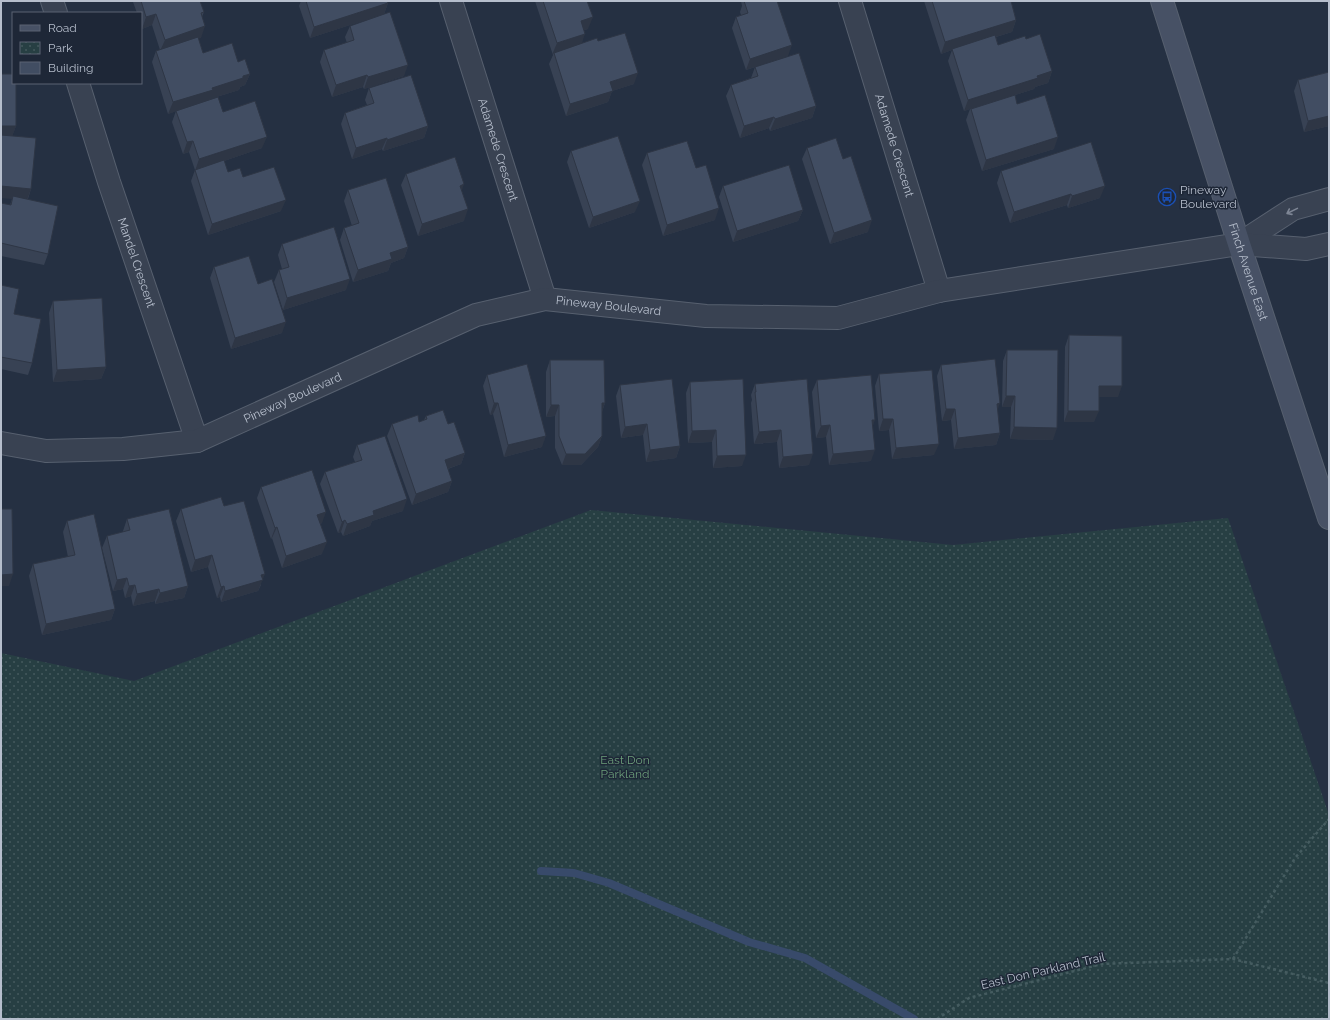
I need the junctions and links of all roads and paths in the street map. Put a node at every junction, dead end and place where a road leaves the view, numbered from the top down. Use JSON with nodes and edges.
{"nodes":[{"id":1,"x":52,"y":1,"type":"edge"},
{"id":2,"x":451,"y":1,"type":"edge"},
{"id":3,"x":850,"y":1,"type":"edge"},
{"id":4,"x":1162,"y":1,"type":"edge"},
{"id":5,"x":56,"y":12,"type":"edge"},
{"id":6,"x":78,"y":84,"type":"edge"},
{"id":7,"x":1329,"y":200,"type":"edge"},
{"id":8,"x":1239,"y":244,"type":"junction"},
{"id":9,"x":1329,"y":244,"type":"edge"},
{"id":10,"x":939,"y":291,"type":"junction"},
{"id":11,"x":545,"y":299,"type":"junction"},
{"id":12,"x":197,"y":442,"type":"junction"},
{"id":13,"x":1,"y":443,"type":"edge"},
{"id":14,"x":1329,"y":518,"type":"edge"},
{"id":15,"x":1329,"y":819,"type":"edge"},
{"id":16,"x":1233,"y":959,"type":"junction"},
{"id":17,"x":1329,"y":983,"type":"edge"},
{"id":18,"x":937,"y":1019,"type":"edge"}],
"edges":[{"from":1,"to":5,"type":"street"},
{"from":2,"to":11,"type":"street","name":"Adamede Crescent"},
{"from":3,"to":10,"type":"street","name":"Adamede Crescent"},
{"from":4,"to":8,"type":"main road","name":"Finch Avenue East"},
{"from":6,"to":12,"type":"street","name":"Mandel Crescent"},
{"from":7,"to":8,"type":"street","one_way":true},
{"from":8,"to":9,"type":"street"},
{"from":8,"to":10,"type":"street","name":"Pineway Boulevard"},
{"from":8,"to":14,"type":"main road","name":"Finch Avenue East"},
{"from":10,"to":11,"type":"street","name":"Pineway Boulevard"},
{"from":11,"to":12,"type":"street","name":"Pineway Boulevard"},
{"from":12,"to":13,"type":"street","name":"Pineway Boulevard"},
{"from":15,"to":16,"type":"path"},
{"from":16,"to":17,"type":"path","name":"East Don Parkland Trail"},
{"from":16,"to":18,"type":"path","name":"East Don Parkland Trail"}]}
